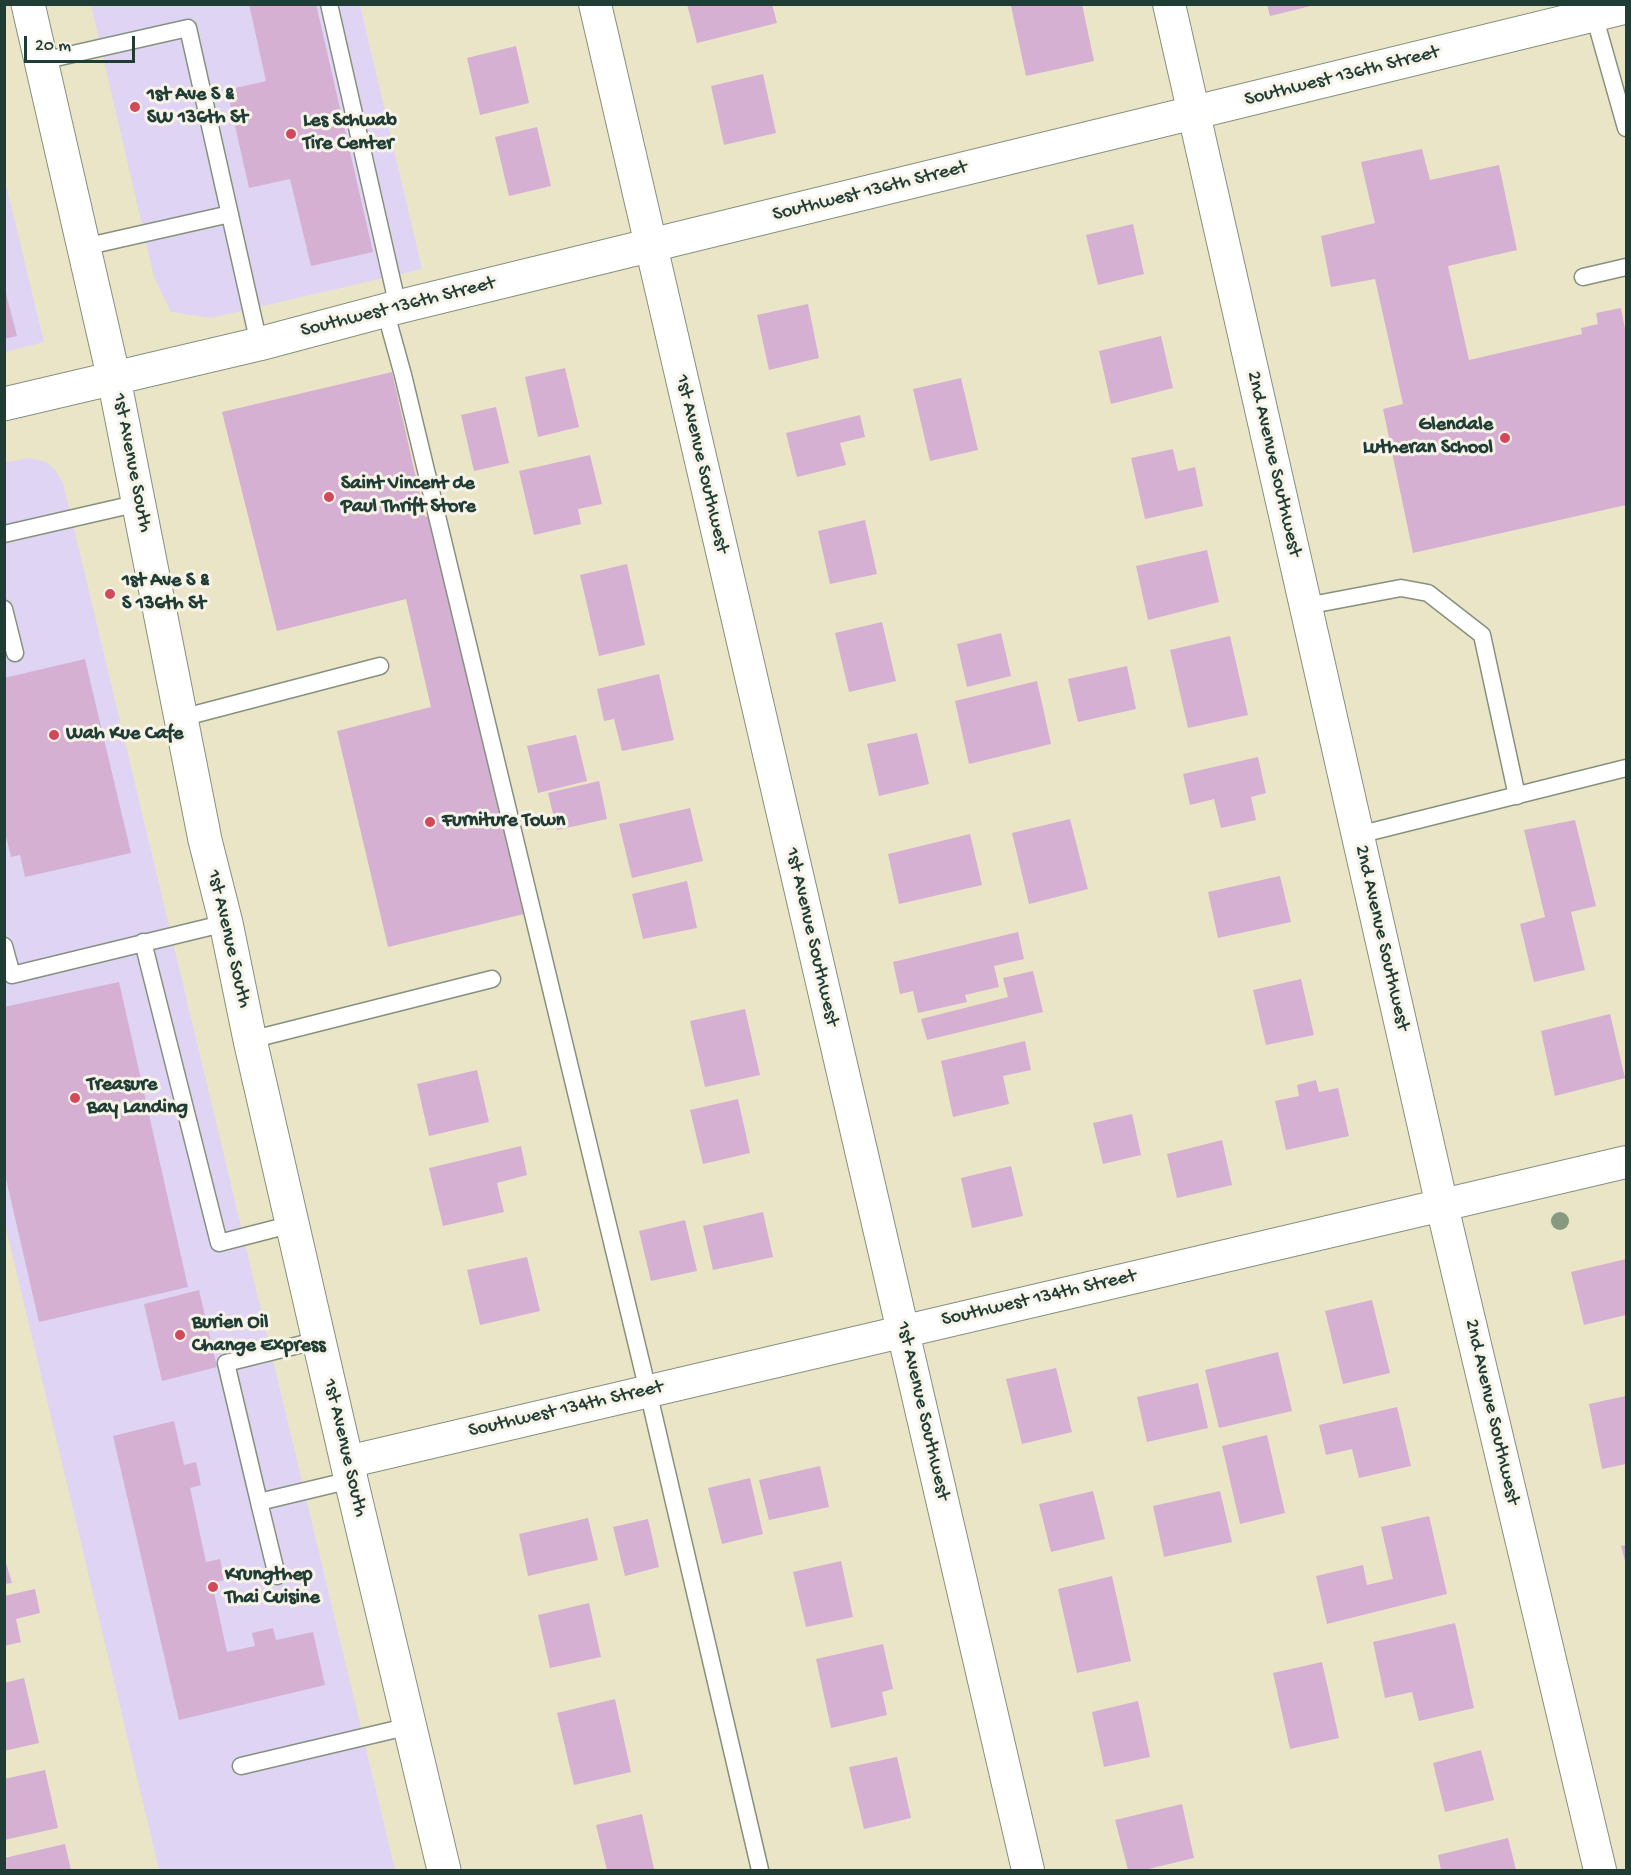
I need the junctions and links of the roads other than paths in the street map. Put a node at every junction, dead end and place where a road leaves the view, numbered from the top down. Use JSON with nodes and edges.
{"nodes":[{"id":1,"x":28,"y":4,"type":"edge"},
{"id":2,"x":329,"y":4,"type":"edge"},
{"id":3,"x":595,"y":4,"type":"edge"},
{"id":4,"x":1169,"y":4,"type":"edge"},
{"id":5,"x":1626,"y":7,"type":"edge"},
{"id":6,"x":1594,"y":15,"type":"junction"},
{"id":7,"x":42,"y":61,"type":"junction"},
{"id":8,"x":1194,"y":113,"type":"junction"},
{"id":9,"x":1626,"y":128,"type":"edge"},
{"id":10,"x":230,"y":214,"type":"junction"},
{"id":11,"x":650,"y":246,"type":"junction"},
{"id":12,"x":84,"y":247,"type":"junction"},
{"id":13,"x":1626,"y":267,"type":"edge"},
{"id":14,"x":1583,"y":277,"type":"dead end"},
{"id":15,"x":392,"y":308,"type":"junction"},
{"id":16,"x":259,"y":344,"type":"junction"},
{"id":17,"x":114,"y":379,"type":"junction"},
{"id":18,"x":4,"y":404,"type":"edge"},
{"id":19,"x":139,"y":503,"type":"junction"},
{"id":20,"x":4,"y":534,"type":"edge"},
{"id":21,"x":1306,"y":606,"type":"junction"},
{"id":22,"x":4,"y":609,"type":"edge"},
{"id":23,"x":15,"y":653,"type":"dead end"},
{"id":24,"x":380,"y":666,"type":"dead end"},
{"id":25,"x":181,"y":718,"type":"junction"},
{"id":26,"x":1626,"y":768,"type":"edge"},
{"id":27,"x":1517,"y":796,"type":"junction"},
{"id":28,"x":1358,"y":835,"type":"junction"},
{"id":29,"x":226,"y":923,"type":"junction"},
{"id":30,"x":143,"y":942,"type":"junction"},
{"id":31,"x":4,"y":946,"type":"edge"},
{"id":32,"x":492,"y":979,"type":"dead end"},
{"id":33,"x":250,"y":1040,"type":"junction"},
{"id":34,"x":1626,"y":1162,"type":"edge"},
{"id":35,"x":1442,"y":1206,"type":"junction"},
{"id":36,"x":293,"y":1224,"type":"junction"},
{"id":37,"x":904,"y":1331,"type":"junction"},
{"id":38,"x":319,"y":1340,"type":"junction"},
{"id":39,"x":648,"y":1391,"type":"junction"},
{"id":40,"x":349,"y":1471,"type":"junction"},
{"id":41,"x":259,"y":1502,"type":"junction"},
{"id":42,"x":277,"y":1576,"type":"dead end"},
{"id":43,"x":410,"y":1726,"type":"junction"},
{"id":44,"x":241,"y":1766,"type":"dead end"},
{"id":45,"x":444,"y":1870,"type":"edge"},
{"id":46,"x":760,"y":1870,"type":"edge"},
{"id":47,"x":1028,"y":1870,"type":"edge"},
{"id":48,"x":1600,"y":1870,"type":"edge"}],
"edges":[{"from":1,"to":7,"type":"main road","name":"1st Avenue South"},
{"from":2,"to":15,"type":"lane"},
{"from":3,"to":11,"type":"street","name":"1st Avenue Southwest"},
{"from":4,"to":8,"type":"street","name":"2nd Avenue Southwest"},
{"from":5,"to":6,"type":"main road","name":"Southwest 136th Street"},
{"from":6,"to":8,"type":"main road","name":"Southwest 136th Street"},
{"from":6,"to":9,"type":"lane"},
{"from":7,"to":10,"type":"lane"},
{"from":7,"to":12,"type":"main road","name":"1st Avenue South"},
{"from":8,"to":11,"type":"main road","name":"Southwest 136th Street"},
{"from":8,"to":21,"type":"street","name":"2nd Avenue Southwest"},
{"from":10,"to":12,"type":"lane"},
{"from":10,"to":16,"type":"lane"},
{"from":11,"to":15,"type":"main road","name":"Southwest 136th Street"},
{"from":11,"to":37,"type":"street","name":"1st Avenue Southwest"},
{"from":12,"to":17,"type":"main road","name":"1st Avenue South"},
{"from":13,"to":14,"type":"lane"},
{"from":15,"to":16,"type":"main road","name":"Southwest 136th Street"},
{"from":15,"to":39,"type":"lane"},
{"from":16,"to":17,"type":"main road","name":"Southwest 136th Street"},
{"from":17,"to":18,"type":"main road","name":"Southwest 136th Street"},
{"from":17,"to":19,"type":"main road","name":"1st Avenue South"},
{"from":19,"to":20,"type":"lane"},
{"from":19,"to":25,"type":"main road","name":"1st Avenue South"},
{"from":21,"to":27,"type":"lane"},
{"from":21,"to":28,"type":"street","name":"2nd Avenue Southwest"},
{"from":22,"to":23,"type":"lane"},
{"from":24,"to":25,"type":"lane"},
{"from":25,"to":29,"type":"main road","name":"1st Avenue South"},
{"from":26,"to":27,"type":"lane"},
{"from":27,"to":28,"type":"lane"},
{"from":28,"to":35,"type":"street","name":"2nd Avenue Southwest"},
{"from":29,"to":30,"type":"lane"},
{"from":29,"to":33,"type":"main road","name":"1st Avenue South"},
{"from":30,"to":31,"type":"lane"},
{"from":30,"to":36,"type":"lane"},
{"from":32,"to":33,"type":"lane"},
{"from":33,"to":36,"type":"main road","name":"1st Avenue South"},
{"from":34,"to":35,"type":"street","name":"Southwest 134th Street"},
{"from":35,"to":37,"type":"street","name":"Southwest 134th Street"},
{"from":35,"to":48,"type":"street","name":"2nd Avenue Southwest"},
{"from":36,"to":38,"type":"main road","name":"1st Avenue South"},
{"from":37,"to":39,"type":"street","name":"Southwest 134th Street"},
{"from":37,"to":47,"type":"street","name":"1st Avenue Southwest"},
{"from":38,"to":40,"type":"main road","name":"1st Avenue South"},
{"from":38,"to":41,"type":"lane"},
{"from":39,"to":40,"type":"street","name":"Southwest 134th Street"},
{"from":39,"to":46,"type":"lane"},
{"from":40,"to":41,"type":"lane"},
{"from":40,"to":43,"type":"main road","name":"1st Avenue South"},
{"from":41,"to":42,"type":"lane"},
{"from":43,"to":44,"type":"lane"},
{"from":43,"to":45,"type":"main road","name":"1st Avenue South"}]}
